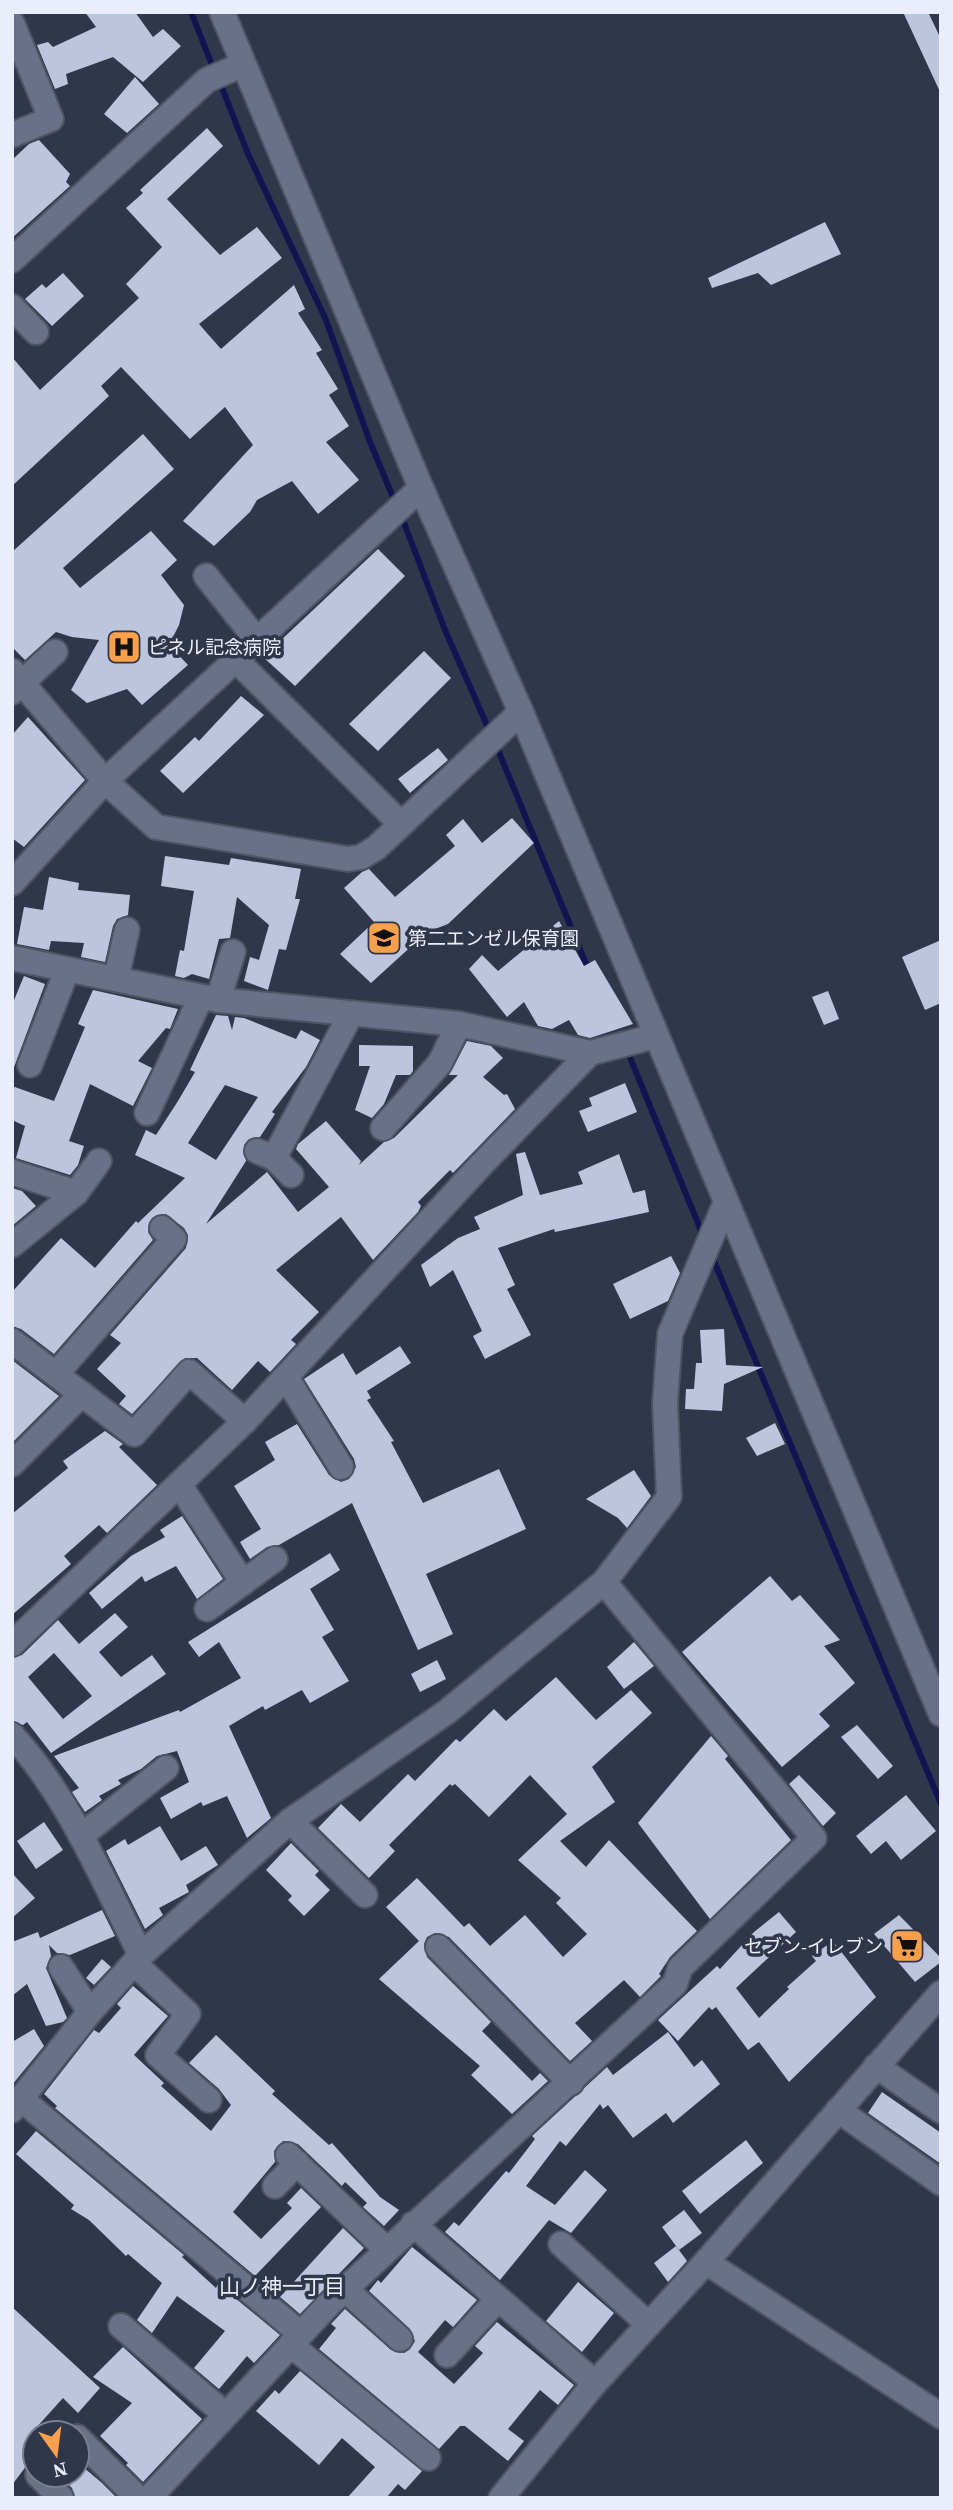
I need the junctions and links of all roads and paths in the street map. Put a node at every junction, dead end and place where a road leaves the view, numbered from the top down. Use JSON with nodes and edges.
{"nodes":[{"id":1,"x":222,"y":12,"type":"edge"},
{"id":2,"x":12,"y":23,"type":"edge"},
{"id":3,"x":242,"y":65,"type":"junction"},
{"id":4,"x":12,"y":135,"type":"edge"},
{"id":5,"x":12,"y":260,"type":"edge"},
{"id":6,"x":12,"y":307,"type":"edge"},
{"id":7,"x":36,"y":331,"type":"dead end"},
{"id":8,"x":421,"y":488,"type":"junction"},
{"id":9,"x":206,"y":576,"type":"dead end"},
{"id":10,"x":257,"y":640,"type":"junction"},
{"id":11,"x":55,"y":652,"type":"dead end"},
{"id":12,"x":236,"y":660,"type":"junction"},
{"id":13,"x":15,"y":681,"type":"edge"},
{"id":14,"x":522,"y":712,"type":"junction"},
{"id":15,"x":105,"y":781,"type":"junction"},
{"id":16,"x":401,"y":824,"type":"junction"},
{"id":17,"x":12,"y":883,"type":"edge"},
{"id":18,"x":127,"y":930,"type":"dead end"},
{"id":19,"x":233,"y":952,"type":"dead end"},
{"id":20,"x":12,"y":958,"type":"edge"},
{"id":21,"x":66,"y":970,"type":"junction"},
{"id":22,"x":116,"y":979,"type":"junction"},
{"id":23,"x":210,"y":999,"type":"junction"},
{"id":24,"x":351,"y":1014,"type":"junction"},
{"id":25,"x":459,"y":1024,"type":"junction"},
{"id":26,"x":656,"y":1036,"type":"junction"},
{"id":27,"x":590,"y":1053,"type":"junction"},
{"id":28,"x":30,"y":1065,"type":"dead end"},
{"id":29,"x":147,"y":1114,"type":"dead end"},
{"id":30,"x":383,"y":1128,"type":"dead end"},
{"id":31,"x":99,"y":1161,"type":"dead end"},
{"id":32,"x":274,"y":1162,"type":"dead end"},
{"id":33,"x":12,"y":1172,"type":"edge"},
{"id":34,"x":76,"y":1193,"type":"junction"},
{"id":35,"x":726,"y":1202,"type":"junction"},
{"id":36,"x":162,"y":1228,"type":"dead end"},
{"id":37,"x":12,"y":1245,"type":"edge"},
{"id":38,"x":14,"y":1344,"type":"edge"},
{"id":39,"x":56,"y":1374,"type":"junction"},
{"id":40,"x":286,"y":1377,"type":"junction"},
{"id":41,"x":82,"y":1394,"type":"junction"},
{"id":42,"x":245,"y":1421,"type":"junction"},
{"id":43,"x":12,"y":1464,"type":"edge"},
{"id":44,"x":341,"y":1466,"type":"dead end"},
{"id":45,"x":179,"y":1484,"type":"junction"},
{"id":46,"x":275,"y":1559,"type":"dead end"},
{"id":47,"x":604,"y":1582,"type":"junction"},
{"id":48,"x":243,"y":1583,"type":"junction"},
{"id":49,"x":207,"y":1609,"type":"dead end"},
{"id":50,"x":12,"y":1644,"type":"edge"},
{"id":51,"x":941,"y":1714,"type":"edge"},
{"id":52,"x":12,"y":1735,"type":"edge"},
{"id":53,"x":166,"y":1768,"type":"dead end"},
{"id":54,"x":290,"y":1821,"type":"junction"},
{"id":55,"x":81,"y":1836,"type":"junction"},
{"id":56,"x":365,"y":1895,"type":"dead end"},
{"id":57,"x":438,"y":1947,"type":"dead end"},
{"id":58,"x":137,"y":1959,"type":"junction"},
{"id":59,"x":61,"y":1967,"type":"dead end"},
{"id":60,"x":941,"y":1993,"type":"edge"},
{"id":61,"x":90,"y":2012,"type":"junction"},
{"id":62,"x":876,"y":2066,"type":"junction"},
{"id":63,"x":571,"y":2083,"type":"junction"},
{"id":64,"x":209,"y":2100,"type":"dead end"},
{"id":65,"x":16,"y":2104,"type":"edge"},
{"id":66,"x":838,"y":2110,"type":"junction"},
{"id":67,"x":941,"y":2111,"type":"edge"},
{"id":68,"x":941,"y":2183,"type":"edge"},
{"id":69,"x":275,"y":2186,"type":"dead end"},
{"id":70,"x":413,"y":2224,"type":"junction"},
{"id":71,"x":561,"y":2244,"type":"dead end"},
{"id":72,"x":386,"y":2249,"type":"junction"},
{"id":73,"x":706,"y":2262,"type":"junction"},
{"id":74,"x":345,"y":2289,"type":"junction"},
{"id":75,"x":497,"y":2300,"type":"junction"},
{"id":76,"x":648,"y":2324,"type":"junction"},
{"id":77,"x":121,"y":2326,"type":"dead end"},
{"id":78,"x":296,"y":2339,"type":"junction"},
{"id":79,"x":400,"y":2339,"type":"dead end"},
{"id":80,"x":447,"y":2355,"type":"dead end"},
{"id":81,"x":595,"y":2384,"type":"junction"},
{"id":82,"x":225,"y":2414,"type":"junction"},
{"id":83,"x":941,"y":2416,"type":"edge"},
{"id":84,"x":91,"y":2451,"type":"edge"},
{"id":85,"x":428,"y":2458,"type":"dead end"},
{"id":86,"x":505,"y":2496,"type":"edge"},
{"id":87,"x":138,"y":2498,"type":"edge"},
{"id":88,"x":149,"y":2498,"type":"edge"}],
"edges":[{"from":1,"to":3,"type":"street"},
{"from":2,"to":4,"type":"street"},
{"from":3,"to":5,"type":"street"},
{"from":3,"to":8,"type":"street"},
{"from":6,"to":7,"type":"street"},
{"from":8,"to":10,"type":"street"},
{"from":8,"to":14,"type":"street"},
{"from":9,"to":10,"type":"street"},
{"from":10,"to":12,"type":"street"},
{"from":11,"to":13,"type":"street"},
{"from":12,"to":15,"type":"street"},
{"from":12,"to":16,"type":"street"},
{"from":13,"to":15,"type":"street"},
{"from":14,"to":16,"type":"street"},
{"from":14,"to":26,"type":"street"},
{"from":15,"to":16,"type":"street"},
{"from":15,"to":17,"type":"street"},
{"from":18,"to":22,"type":"street"},
{"from":19,"to":23,"type":"street"},
{"from":20,"to":21,"type":"street"},
{"from":21,"to":22,"type":"street"},
{"from":21,"to":28,"type":"street"},
{"from":22,"to":23,"type":"street"},
{"from":23,"to":24,"type":"street"},
{"from":23,"to":29,"type":"street"},
{"from":24,"to":25,"type":"street"},
{"from":24,"to":32,"type":"street"},
{"from":25,"to":27,"type":"street"},
{"from":25,"to":30,"type":"street"},
{"from":26,"to":27,"type":"street"},
{"from":26,"to":35,"type":"street"},
{"from":27,"to":40,"type":"street"},
{"from":31,"to":34,"type":"street"},
{"from":33,"to":34,"type":"street"},
{"from":34,"to":37,"type":"street"},
{"from":35,"to":47,"type":"street"},
{"from":35,"to":51,"type":"street"},
{"from":36,"to":39,"type":"street"},
{"from":38,"to":39,"type":"street"},
{"from":39,"to":41,"type":"street"},
{"from":40,"to":42,"type":"street"},
{"from":40,"to":44,"type":"street"},
{"from":41,"to":42,"type":"street"},
{"from":41,"to":43,"type":"street"},
{"from":42,"to":45,"type":"street"},
{"from":45,"to":48,"type":"street"},
{"from":45,"to":50,"type":"street"},
{"from":46,"to":48,"type":"street"},
{"from":47,"to":54,"type":"street"},
{"from":47,"to":63,"type":"street"},
{"from":48,"to":49,"type":"street"},
{"from":52,"to":55,"type":"street"},
{"from":53,"to":55,"type":"street"},
{"from":54,"to":56,"type":"street"},
{"from":54,"to":58,"type":"street"},
{"from":55,"to":58,"type":"street"},
{"from":57,"to":63,"type":"street"},
{"from":58,"to":61,"type":"street"},
{"from":58,"to":64,"type":"street"},
{"from":59,"to":61,"type":"street"},
{"from":60,"to":62,"type":"street"},
{"from":61,"to":65,"type":"street"},
{"from":62,"to":66,"type":"street"},
{"from":62,"to":67,"type":"street"},
{"from":63,"to":70,"type":"street"},
{"from":65,"to":78,"type":"street"},
{"from":66,"to":68,"type":"street"},
{"from":66,"to":73,"type":"street"},
{"from":69,"to":72,"type":"street"},
{"from":70,"to":72,"type":"street"},
{"from":70,"to":75,"type":"street"},
{"from":71,"to":76,"type":"street"},
{"from":72,"to":74,"type":"street"},
{"from":73,"to":76,"type":"street"},
{"from":73,"to":83,"type":"street"},
{"from":74,"to":78,"type":"street"},
{"from":74,"to":79,"type":"street"},
{"from":75,"to":80,"type":"street"},
{"from":75,"to":81,"type":"street"},
{"from":76,"to":81,"type":"street"},
{"from":77,"to":82,"type":"street"},
{"from":78,"to":82,"type":"street"},
{"from":78,"to":85,"type":"street"},
{"from":81,"to":86,"type":"street"},
{"from":82,"to":88,"type":"street"},
{"from":84,"to":87,"type":"street"}]}
